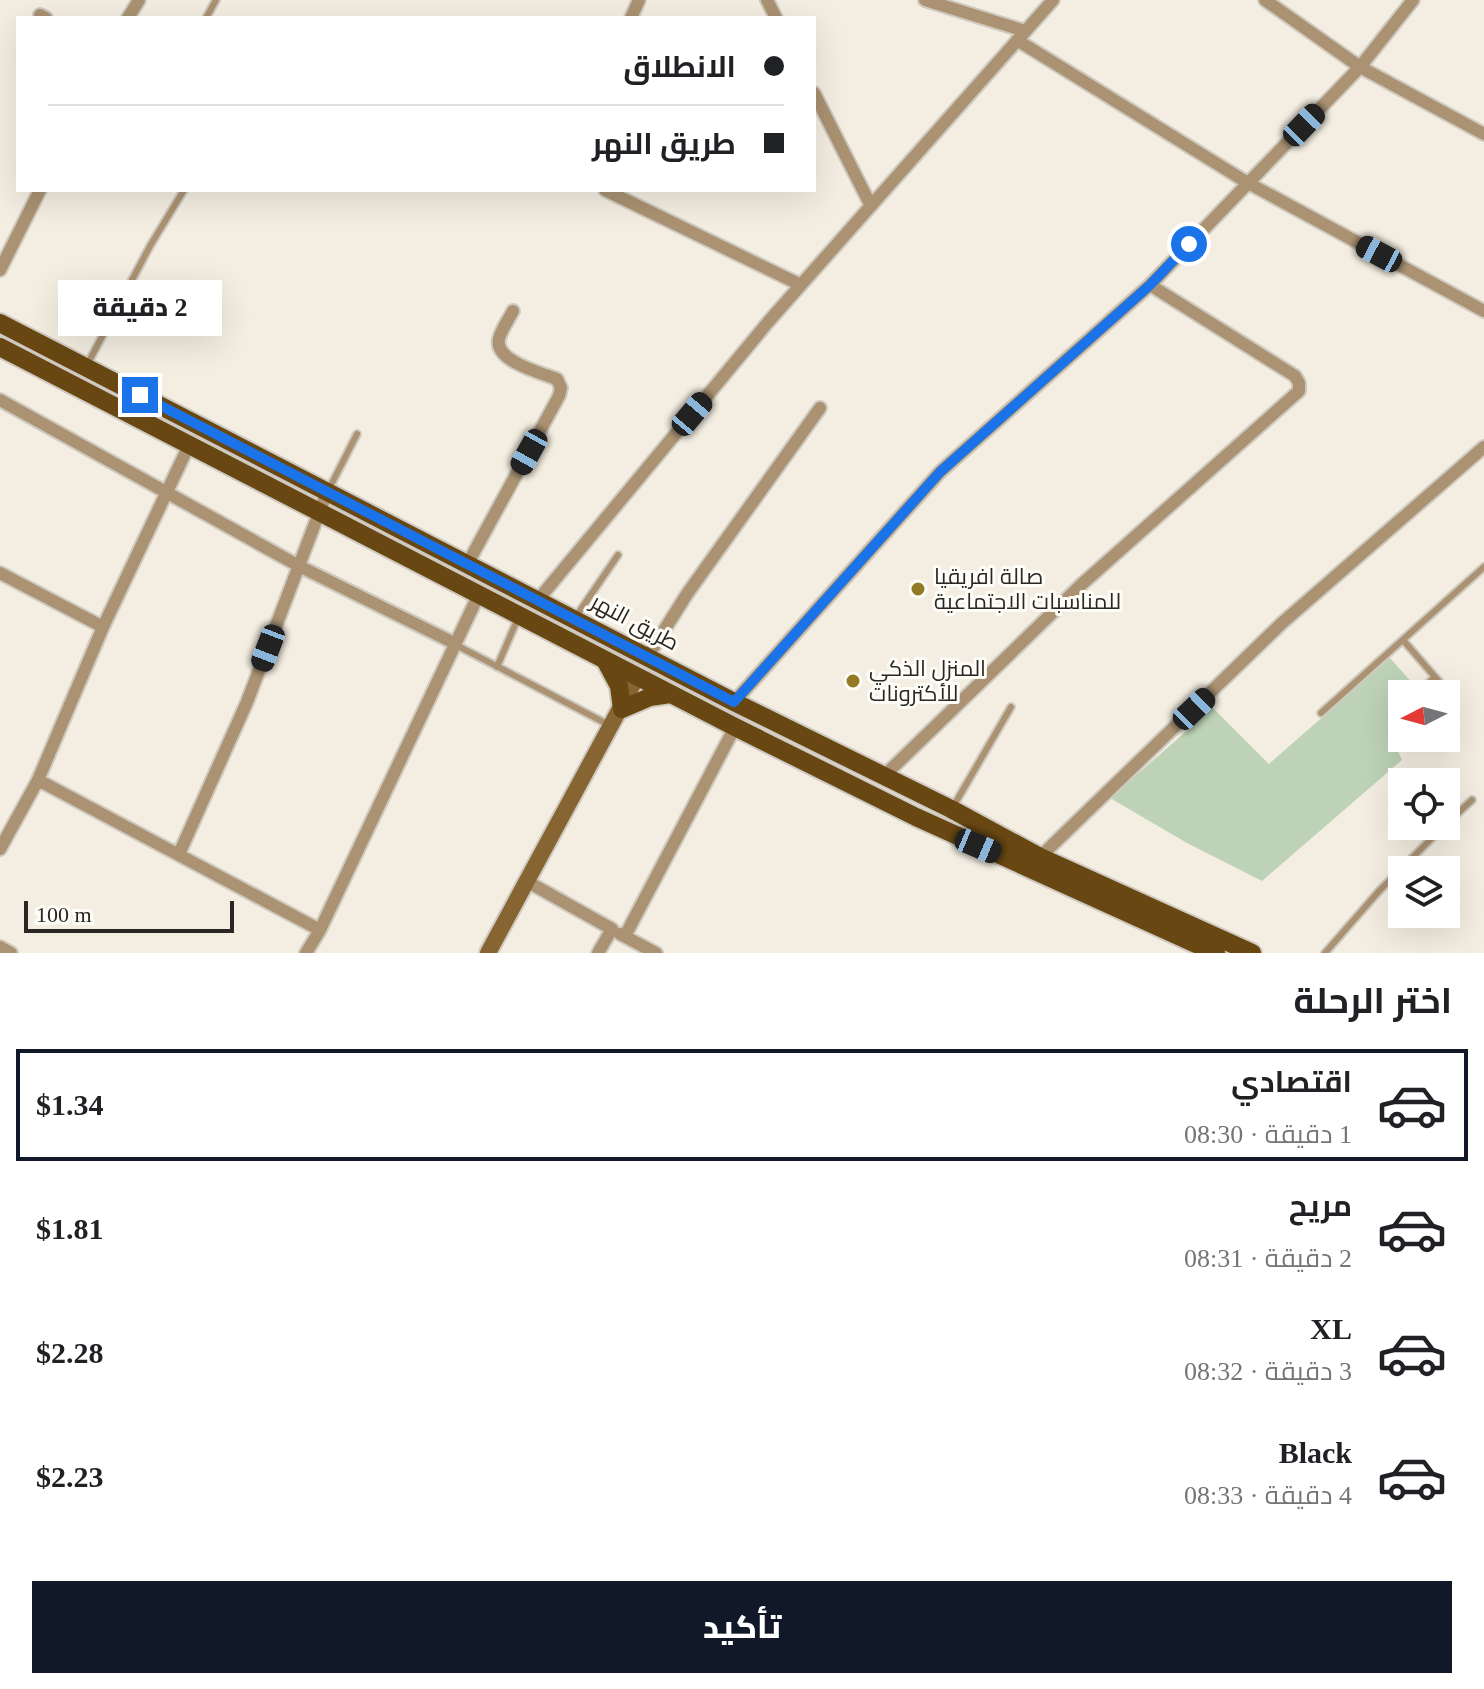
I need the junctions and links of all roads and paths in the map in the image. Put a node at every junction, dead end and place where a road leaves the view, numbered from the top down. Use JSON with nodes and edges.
{"nodes":[{"id":1,"x":925,"y":0,"type":"edge"},
{"id":2,"x":1053,"y":0,"type":"edge"},
{"id":3,"x":1265,"y":0,"type":"edge"},
{"id":4,"x":1413,"y":0,"type":"edge"},
{"id":5,"x":1021,"y":35,"type":"junction"},
{"id":6,"x":1360,"y":67,"type":"junction"},
{"id":7,"x":816,"y":97,"type":"edge"},
{"id":8,"x":1484,"y":134,"type":"edge"},
{"id":9,"x":1248,"y":183,"type":"junction"},
{"id":10,"x":39,"y":192,"type":"edge"},
{"id":11,"x":183,"y":192,"type":"edge"},
{"id":12,"x":609,"y":192,"type":"edge"},
{"id":13,"x":871,"y":206,"type":"junction"},
{"id":14,"x":0,"y":270,"type":"edge"},
{"id":15,"x":801,"y":285,"type":"junction"},
{"id":16,"x":1150,"y":285,"type":"junction"},
{"id":17,"x":513,"y":311,"type":"dead end"},
{"id":18,"x":1484,"y":311,"type":"edge"},
{"id":19,"x":0,"y":323,"type":"edge"},
{"id":20,"x":0,"y":347,"type":"edge"},
{"id":21,"x":86,"y":367,"type":"junction"},
{"id":22,"x":0,"y":400,"type":"edge"},
{"id":23,"x":820,"y":408,"type":"dead end"},
{"id":24,"x":357,"y":434,"type":"dead end"},
{"id":25,"x":190,"y":443,"type":"junction"},
{"id":26,"x":1484,"y":447,"type":"edge"},
{"id":27,"x":327,"y":492,"type":"junction"},
{"id":28,"x":164,"y":493,"type":"junction"},
{"id":29,"x":321,"y":513,"type":"junction"},
{"id":30,"x":618,"y":555,"type":"dead end"},
{"id":31,"x":468,"y":563,"type":"junction"},
{"id":32,"x":299,"y":566,"type":"junction"},
{"id":33,"x":1484,"y":567,"type":"edge"},
{"id":34,"x":0,"y":573,"type":"edge"},
{"id":35,"x":479,"y":594,"type":"junction"},
{"id":36,"x":538,"y":600,"type":"junction"},
{"id":37,"x":519,"y":616,"type":"junction"},
{"id":38,"x":575,"y":618,"type":"junction"},
{"id":39,"x":103,"y":627,"type":"junction"},
{"id":40,"x":1403,"y":640,"type":"junction"},
{"id":41,"x":454,"y":643,"type":"junction"},
{"id":42,"x":648,"y":656,"type":"junction"},
{"id":43,"x":605,"y":660,"type":"junction"},
{"id":44,"x":497,"y":667,"type":"junction"},
{"id":45,"x":637,"y":677,"type":"junction"},
{"id":46,"x":1435,"y":677,"type":"junction"},
{"id":47,"x":1432,"y":680,"type":"edge"},
{"id":48,"x":1438,"y":680,"type":"edge"},
{"id":49,"x":670,"y":694,"type":"junction"},
{"id":50,"x":734,"y":702,"type":"junction"},
{"id":51,"x":1011,"y":707,"type":"dead end"},
{"id":52,"x":622,"y":709,"type":"junction"},
{"id":53,"x":1321,"y":713,"type":"dead end"},
{"id":54,"x":612,"y":727,"type":"junction"},
{"id":55,"x":735,"y":727,"type":"junction"},
{"id":56,"x":884,"y":776,"type":"junction"},
{"id":57,"x":38,"y":780,"type":"junction"},
{"id":58,"x":1472,"y":800,"type":"dead end"},
{"id":59,"x":951,"y":809,"type":"junction"},
{"id":60,"x":1460,"y":811,"type":"edge"},
{"id":61,"x":1430,"y":840,"type":"edge"},
{"id":62,"x":0,"y":849,"type":"edge"},
{"id":63,"x":179,"y":854,"type":"junction"},
{"id":64,"x":1040,"y":865,"type":"junction"},
{"id":65,"x":528,"y":882,"type":"junction"},
{"id":66,"x":612,"y":929,"type":"junction"},
{"id":67,"x":320,"y":930,"type":"junction"},
{"id":68,"x":625,"y":936,"type":"junction"},
{"id":69,"x":0,"y":947,"type":"edge"},
{"id":70,"x":11,"y":953,"type":"edge"},
{"id":71,"x":306,"y":953,"type":"edge"},
{"id":72,"x":488,"y":953,"type":"edge"},
{"id":73,"x":598,"y":953,"type":"edge"},
{"id":74,"x":656,"y":953,"type":"edge"},
{"id":75,"x":1216,"y":953,"type":"edge"},
{"id":76,"x":1252,"y":953,"type":"edge"},
{"id":77,"x":1325,"y":953,"type":"edge"}],
"edges":[{"from":1,"to":5,"type":"street"},
{"from":2,"to":5,"type":"street"},
{"from":3,"to":6,"type":"street"},
{"from":4,"to":6,"type":"street"},
{"from":5,"to":9,"type":"street"},
{"from":5,"to":13,"type":"street"},
{"from":6,"to":8,"type":"street"},
{"from":6,"to":9,"type":"street"},
{"from":7,"to":13,"type":"street"},
{"from":9,"to":16,"type":"street"},
{"from":9,"to":18,"type":"street"},
{"from":10,"to":14,"type":"street"},
{"from":11,"to":21,"type":"lane"},
{"from":12,"to":15,"type":"street"},
{"from":13,"to":15,"type":"street"},
{"from":15,"to":36,"type":"street"},
{"from":16,"to":50,"type":"street"},
{"from":16,"to":56,"type":"street"},
{"from":17,"to":31,"type":"street"},
{"from":19,"to":21,"type":"main road","name":"طريق النهر"},
{"from":20,"to":25,"type":"main road","name":"طريق النهر"},
{"from":21,"to":27,"type":"main road","name":"طريق النهر"},
{"from":22,"to":28,"type":"street"},
{"from":23,"to":42,"type":"street"},
{"from":24,"to":27,"type":"lane"},
{"from":25,"to":28,"type":"street"},
{"from":25,"to":29,"type":"main road","name":"طريق النهر"},
{"from":26,"to":64,"type":"street"},
{"from":27,"to":29,"type":"street"},
{"from":27,"to":31,"type":"main road","name":"طريق النهر"},
{"from":28,"to":32,"type":"street"},
{"from":28,"to":39,"type":"street"},
{"from":29,"to":32,"type":"street"},
{"from":29,"to":35,"type":"main road","name":"طريق النهر"},
{"from":30,"to":38,"type":"lane"},
{"from":31,"to":36,"type":"main road","name":"طريق النهر"},
{"from":32,"to":41,"type":"street"},
{"from":32,"to":63,"type":"street"},
{"from":33,"to":40,"type":"lane"},
{"from":34,"to":39,"type":"street"},
{"from":35,"to":37,"type":"main road","name":"طريق النهر"},
{"from":35,"to":41,"type":"street"},
{"from":36,"to":38,"type":"main road","name":"طريق النهر"},
{"from":37,"to":43,"type":"main road","name":"طريق النهر"},
{"from":37,"to":44,"type":"lane"},
{"from":38,"to":42,"type":"main road","name":"طريق النهر"},
{"from":39,"to":57,"type":"street"},
{"from":40,"to":46,"type":"lane"},
{"from":40,"to":53,"type":"lane"},
{"from":41,"to":44,"type":"lane"},
{"from":41,"to":67,"type":"street"},
{"from":42,"to":50,"type":"main road","name":"طريق النهر"},
{"from":43,"to":45,"type":"main road","name":"طريق النهر"},
{"from":43,"to":52,"type":"main road"},
{"from":44,"to":54,"type":"lane"},
{"from":45,"to":49,"type":"main road","name":"طريق النهر"},
{"from":45,"to":52,"type":"main road"},
{"from":46,"to":47,"type":"lane"},
{"from":46,"to":48,"type":"lane"},
{"from":49,"to":52,"type":"main road"},
{"from":49,"to":55,"type":"main road","name":"طريق النهر"},
{"from":50,"to":56,"type":"main road","name":"طريق النهر"},
{"from":51,"to":59,"type":"lane"},
{"from":52,"to":54,"type":"main road"},
{"from":54,"to":65,"type":"main road"},
{"from":55,"to":64,"type":"main road","name":"طريق النهر"},
{"from":55,"to":68,"type":"street"},
{"from":56,"to":59,"type":"main road","name":"طريق النهر"},
{"from":57,"to":62,"type":"street"},
{"from":57,"to":63,"type":"street"},
{"from":58,"to":60,"type":"lane"},
{"from":59,"to":64,"type":"main road","name":"طريق النهر"},
{"from":61,"to":77,"type":"lane"},
{"from":63,"to":67,"type":"street"},
{"from":64,"to":75,"type":"main road"},
{"from":64,"to":76,"type":"main road","name":"طريق النهر"},
{"from":65,"to":66,"type":"street"},
{"from":65,"to":72,"type":"main road"},
{"from":66,"to":68,"type":"street"},
{"from":66,"to":73,"type":"street"},
{"from":67,"to":71,"type":"street"},
{"from":68,"to":74,"type":"street"},
{"from":69,"to":70,"type":"street"}]}
